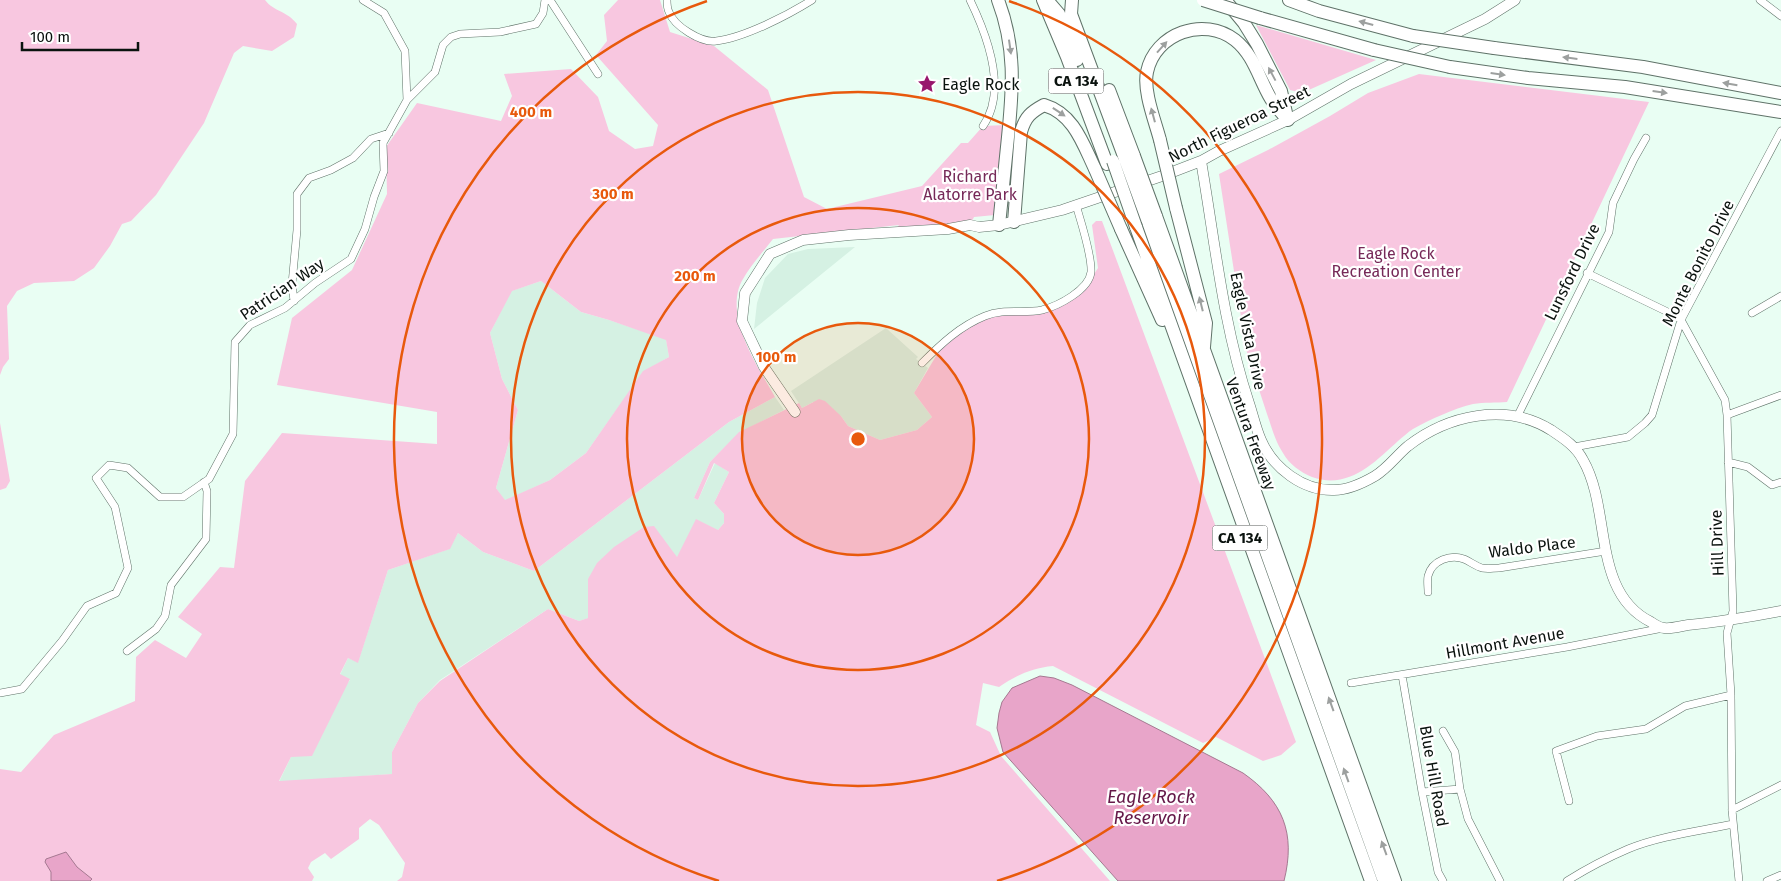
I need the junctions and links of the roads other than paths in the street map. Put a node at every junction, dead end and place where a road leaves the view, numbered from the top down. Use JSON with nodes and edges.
{"nodes":[{"id":1,"x":363,"y":0,"type":"edge"},
{"id":2,"x":545,"y":0,"type":"edge"},
{"id":3,"x":550,"y":0,"type":"edge"},
{"id":4,"x":667,"y":0,"type":"edge"},
{"id":5,"x":812,"y":0,"type":"edge"},
{"id":6,"x":970,"y":0,"type":"edge"},
{"id":7,"x":998,"y":0,"type":"edge"},
{"id":8,"x":1042,"y":0,"type":"edge"},
{"id":9,"x":1047,"y":0,"type":"edge"},
{"id":10,"x":1072,"y":0,"type":"edge"},
{"id":11,"x":1203,"y":0,"type":"edge"},
{"id":12,"x":1225,"y":0,"type":"edge"},
{"id":13,"x":1289,"y":0,"type":"edge"},
{"id":14,"x":1516,"y":0,"type":"edge"},
{"id":15,"x":1760,"y":0,"type":"edge"},
{"id":16,"x":1781,"y":16,"type":"edge"},
{"id":17,"x":598,"y":74,"type":"dead end"},
{"id":18,"x":1780,"y":93,"type":"edge"},
{"id":19,"x":407,"y":100,"type":"junction"},
{"id":20,"x":1775,"y":111,"type":"edge"},
{"id":21,"x":1288,"y":120,"type":"junction"},
{"id":22,"x":983,"y":126,"type":"dead end"},
{"id":23,"x":1781,"y":131,"type":"edge"},
{"id":24,"x":389,"y":133,"type":"junction"},
{"id":25,"x":1646,"y":138,"type":"dead end"},
{"id":26,"x":1120,"y":160,"type":"junction"},
{"id":27,"x":1201,"y":161,"type":"junction"},
{"id":28,"x":1076,"y":205,"type":"junction"},
{"id":29,"x":1151,"y":218,"type":"junction"},
{"id":30,"x":1014,"y":222,"type":"junction"},
{"id":31,"x":999,"y":225,"type":"junction"},
{"id":32,"x":1129,"y":228,"type":"junction"},
{"id":33,"x":1588,"y":273,"type":"junction"},
{"id":34,"x":1781,"y":296,"type":"edge"},
{"id":35,"x":294,"y":301,"type":"junction"},
{"id":36,"x":1752,"y":313,"type":"dead end"},
{"id":37,"x":1681,"y":320,"type":"junction"},
{"id":38,"x":1204,"y":352,"type":"junction"},
{"id":39,"x":922,"y":363,"type":"dead end"},
{"id":40,"x":1781,"y":395,"type":"edge"},
{"id":41,"x":795,"y":412,"type":"dead end"},
{"id":42,"x":1727,"y":415,"type":"junction"},
{"id":43,"x":1516,"y":417,"type":"junction"},
{"id":44,"x":1574,"y":447,"type":"junction"},
{"id":45,"x":1728,"y":462,"type":"junction"},
{"id":46,"x":204,"y":482,"type":"junction"},
{"id":47,"x":1781,"y":482,"type":"edge"},
{"id":48,"x":1606,"y":551,"type":"junction"},
{"id":49,"x":1428,"y":592,"type":"dead end"},
{"id":50,"x":1781,"y":611,"type":"edge"},
{"id":51,"x":1730,"y":620,"type":"junction"},
{"id":52,"x":1664,"y":628,"type":"junction"},
{"id":53,"x":127,"y":651,"type":"dead end"},
{"id":54,"x":1402,"y":674,"type":"junction"},
{"id":55,"x":1351,"y":683,"type":"dead end"},
{"id":56,"x":0,"y":693,"type":"edge"},
{"id":57,"x":1731,"y":694,"type":"junction"},
{"id":58,"x":1443,"y":731,"type":"dead end"},
{"id":59,"x":1781,"y":786,"type":"edge"},
{"id":60,"x":1460,"y":789,"type":"junction"},
{"id":61,"x":1422,"y":792,"type":"junction"},
{"id":62,"x":1569,"y":801,"type":"dead end"},
{"id":63,"x":1732,"y":810,"type":"junction"},
{"id":64,"x":1367,"y":818,"type":"junction"},
{"id":65,"x":1734,"y":824,"type":"junction"},
{"id":66,"x":1354,"y":846,"type":"junction"},
{"id":67,"x":1781,"y":875,"type":"edge"},
{"id":68,"x":1362,"y":881,"type":"edge"},
{"id":69,"x":1371,"y":881,"type":"edge"},
{"id":70,"x":1384,"y":881,"type":"edge"},
{"id":71,"x":1395,"y":881,"type":"edge"},
{"id":72,"x":1443,"y":881,"type":"edge"},
{"id":73,"x":1500,"y":881,"type":"edge"},
{"id":74,"x":1566,"y":881,"type":"edge"},
{"id":75,"x":1739,"y":881,"type":"edge"},
{"id":76,"x":1767,"y":881,"type":"edge"}],
"edges":[{"from":1,"to":19,"type":"street"},
{"from":2,"to":19,"type":"street"},
{"from":3,"to":17,"type":"street"},
{"from":4,"to":5,"type":"street"},
{"from":6,"to":22,"type":"street"},
{"from":7,"to":31,"type":"highway","one_way":true},
{"from":8,"to":26,"type":"highway","name":"Ventura Freeway","number":"CA 134"},
{"from":9,"to":26,"type":"highway"},
{"from":10,"to":26,"type":"highway","name":"Ventura Freeway","number":"CA 134"},
{"from":11,"to":20,"type":"highway","one_way":true,"bridge":true},
{"from":21,"to":12,"type":"highway","one_way":true},
{"from":18,"to":13,"type":"highway","one_way":true,"bridge":true},
{"from":14,"to":21,"type":"street","name":"North Figueroa Street"},
{"from":15,"to":16,"type":"street"},
{"from":19,"to":24,"type":"street","name":"Patrician Way"},
{"from":21,"to":27,"type":"street","name":"North Figueroa Street"},
{"from":38,"to":21,"type":"highway","one_way":true,"bridge":true},
{"from":23,"to":37,"type":"street","name":"Monte Bonito Drive"},
{"from":24,"to":35,"type":"street","name":"Patrician Way"},
{"from":24,"to":35,"type":"street"},
{"from":25,"to":33,"type":"street","name":"Lunsford Drive"},
{"from":26,"to":29,"type":"highway","name":"Ventura Freeway","number":"CA 134","bridge":true},
{"from":26,"to":32,"type":"highway","name":"Ventura Freeway","number":"CA 134"},
{"from":27,"to":28,"type":"street","name":"North Figueroa Street"},
{"from":27,"to":43,"type":"street","name":"Eagle Vista Drive"},
{"from":28,"to":30,"type":"street","name":"North Figueroa Street"},
{"from":28,"to":39,"type":"street"},
{"from":29,"to":38,"type":"highway","name":"Ventura Freeway","number":"CA 134"},
{"from":64,"to":29,"type":"highway","one_way":true},
{"from":30,"to":31,"type":"street","name":"North Figueroa Street"},
{"from":30,"to":32,"type":"highway","one_way":true,"bridge":true},
{"from":31,"to":41,"type":"street","name":"North Figueroa Street"},
{"from":32,"to":66,"type":"highway"},
{"from":32,"to":66,"type":"highway","number":"CA 134"},
{"from":33,"to":37,"type":"street"},
{"from":33,"to":43,"type":"street","name":"Lunsford Drive"},
{"from":34,"to":36,"type":"street"},
{"from":35,"to":46,"type":"street","name":"Patrician Way"},
{"from":37,"to":42,"type":"street","name":"Hill Drive"},
{"from":37,"to":44,"type":"street","name":"Monte Bonito Drive"},
{"from":64,"to":38,"type":"highway","name":"Ventura Freeway","number":"CA 134","one_way":true},
{"from":40,"to":42,"type":"street"},
{"from":42,"to":45,"type":"street","name":"Hill Drive"},
{"from":43,"to":44,"type":"street","name":"Eagle Vista Drive"},
{"from":44,"to":48,"type":"street","name":"Eagle Vista Drive"},
{"from":45,"to":47,"type":"street"},
{"from":45,"to":51,"type":"street","name":"Hill Drive"},
{"from":46,"to":53,"type":"street"},
{"from":46,"to":56,"type":"street","name":"Patrician Way"},
{"from":48,"to":49,"type":"street","name":"Waldo Place"},
{"from":48,"to":52,"type":"street","name":"Eagle Vista Drive"},
{"from":50,"to":51,"type":"street"},
{"from":51,"to":52,"type":"street"},
{"from":51,"to":57,"type":"street","name":"Hill Drive"},
{"from":52,"to":54,"type":"street","name":"Hillmont Avenue"},
{"from":54,"to":55,"type":"street","name":"Hillmont Avenue"},
{"from":54,"to":61,"type":"street","name":"Blue Hill Road"},
{"from":57,"to":62,"type":"street"},
{"from":57,"to":63,"type":"street","name":"Hill Drive"},
{"from":58,"to":60,"type":"street"},
{"from":59,"to":63,"type":"street"},
{"from":60,"to":61,"type":"street"},
{"from":60,"to":73,"type":"street"},
{"from":61,"to":72,"type":"street","name":"Blue Hill Road"},
{"from":63,"to":65,"type":"street","name":"Hill Drive"},
{"from":64,"to":70,"type":"highway"},
{"from":71,"to":64,"type":"highway","name":"Ventura Freeway","number":"CA 134","one_way":true},
{"from":65,"to":74,"type":"street"},
{"from":65,"to":75,"type":"street","name":"Hill Drive"},
{"from":66,"to":68,"type":"highway","number":"CA 134"},
{"from":66,"to":69,"type":"highway"},
{"from":67,"to":76,"type":"street"}]}
